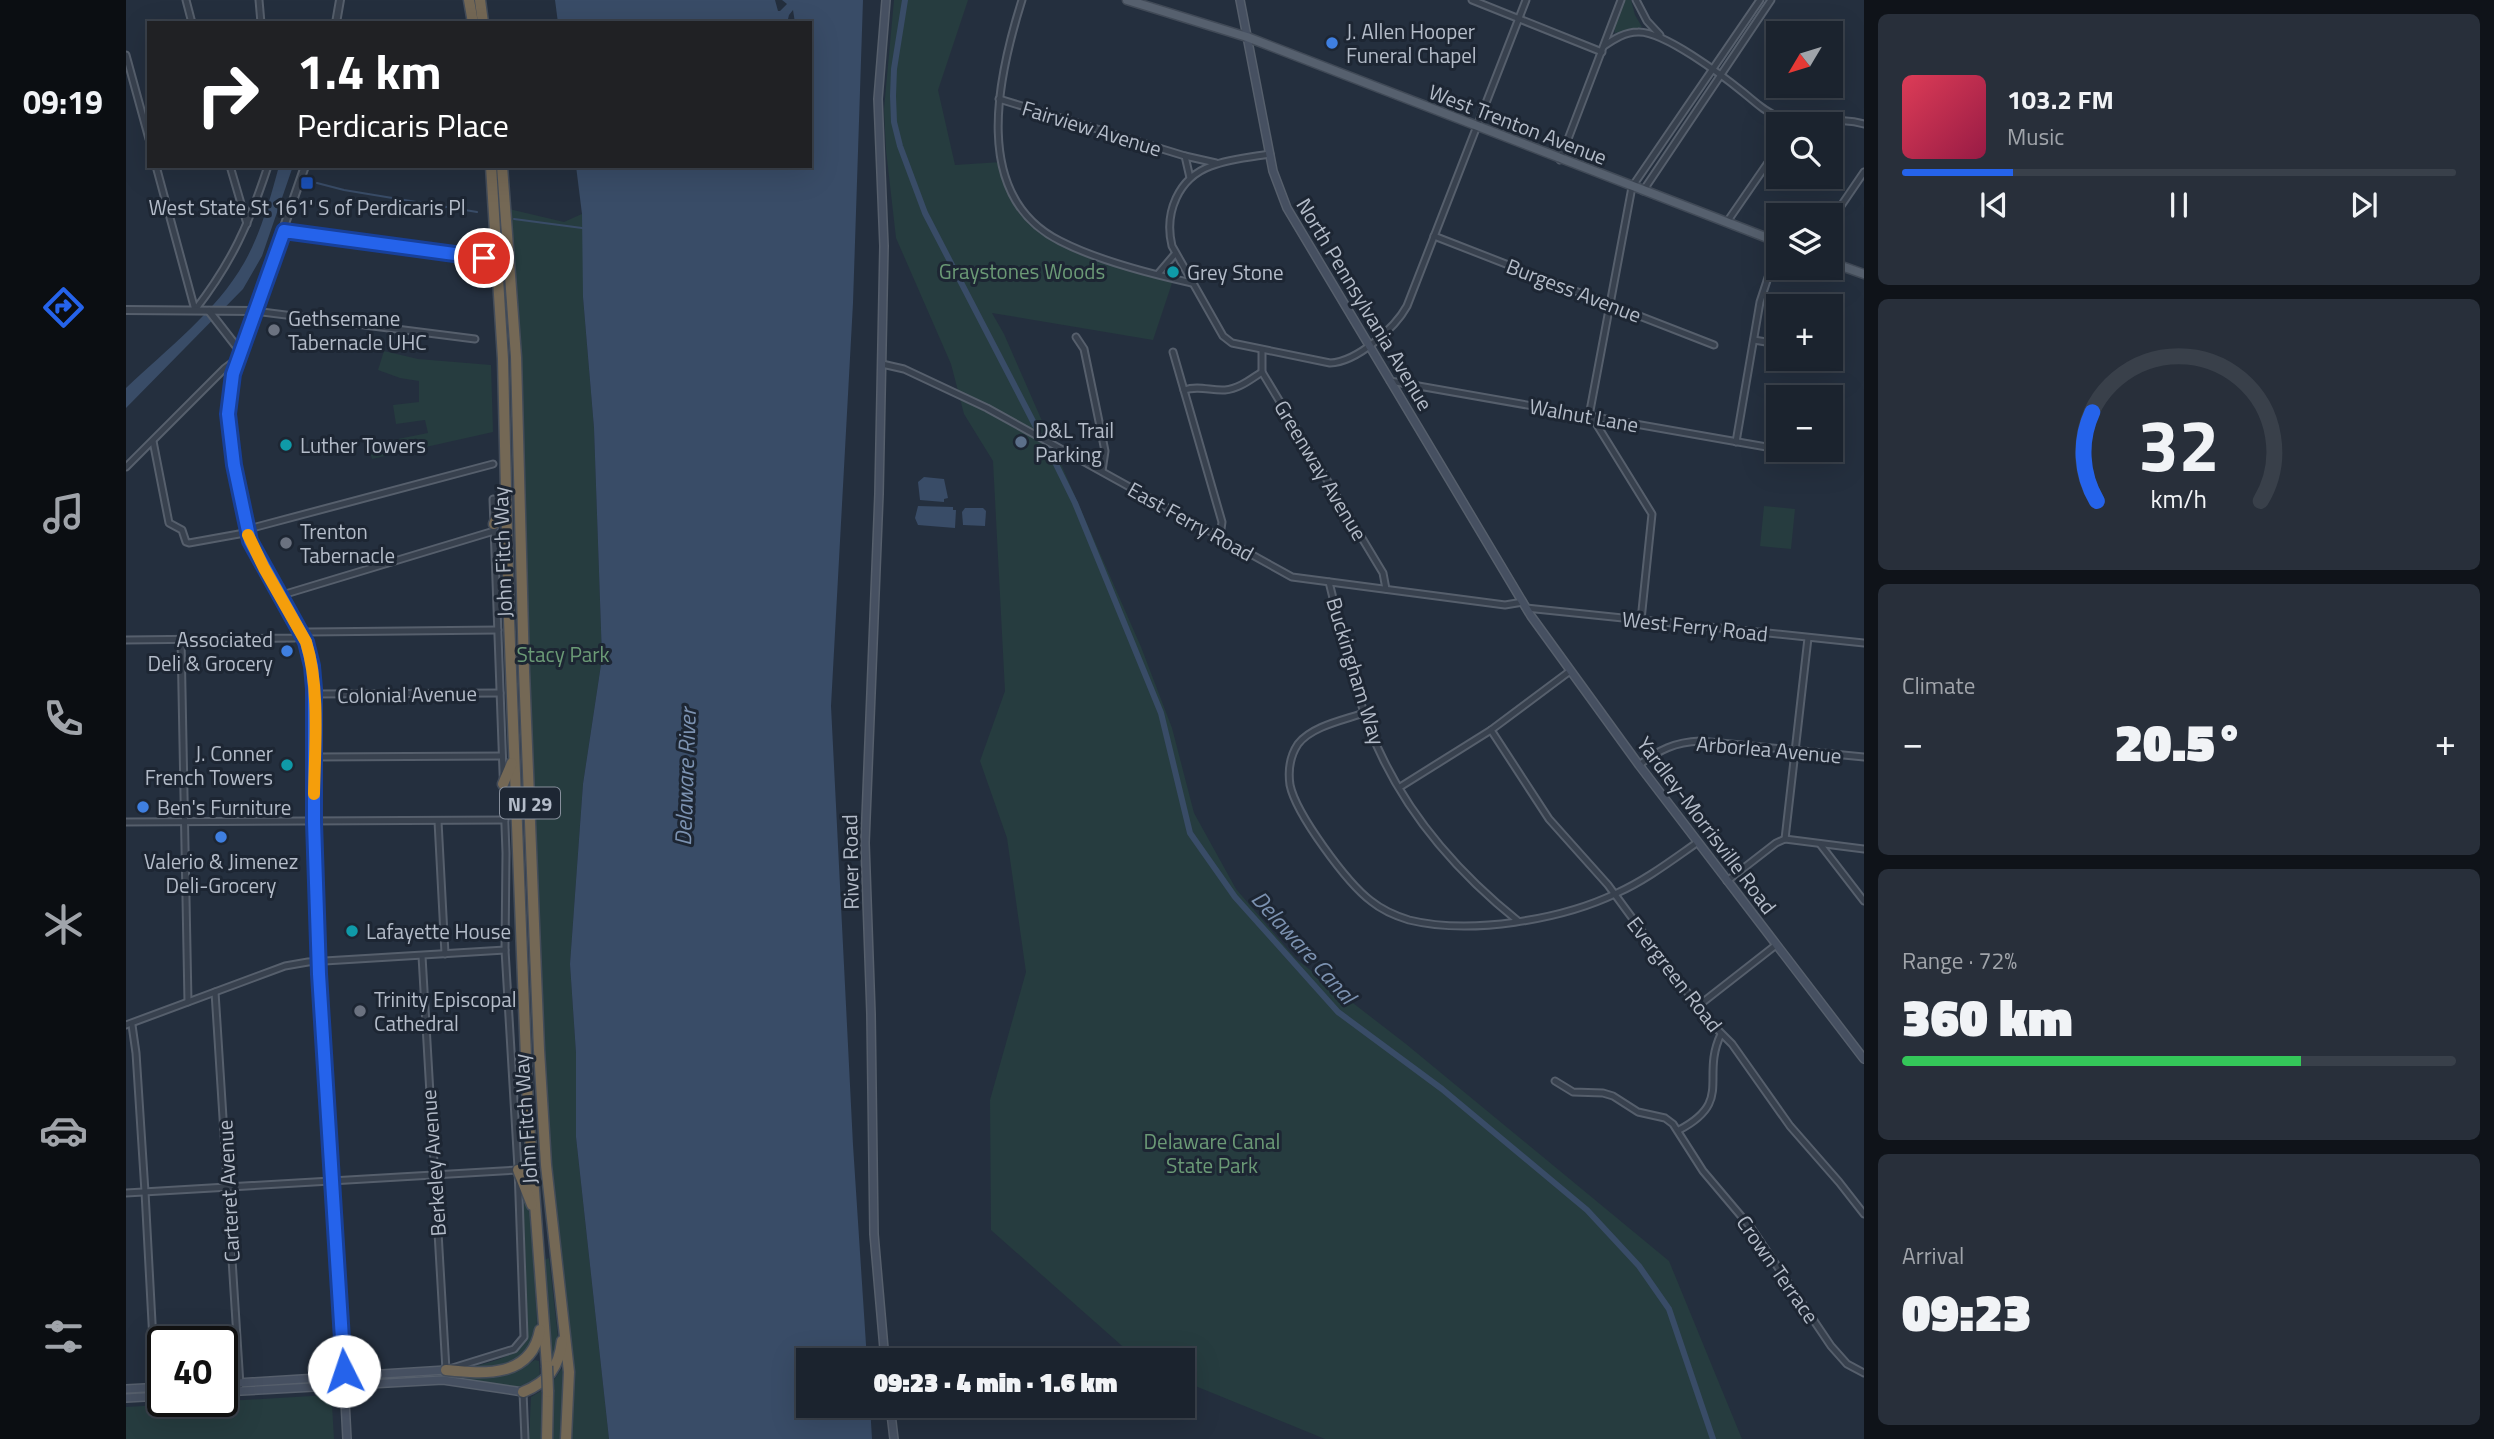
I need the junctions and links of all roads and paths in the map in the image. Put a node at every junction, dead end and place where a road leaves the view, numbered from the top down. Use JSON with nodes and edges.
{"nodes":[{"id":1,"x":186,"y":0,"type":"edge"},
{"id":2,"x":259,"y":0,"type":"edge"},
{"id":3,"x":340,"y":0,"type":"edge"},
{"id":4,"x":469,"y":0,"type":"edge"},
{"id":5,"x":480,"y":0,"type":"edge"},
{"id":6,"x":886,"y":0,"type":"edge"},
{"id":7,"x":1022,"y":0,"type":"edge"},
{"id":8,"x":1126,"y":0,"type":"edge"},
{"id":9,"x":1240,"y":0,"type":"edge"},
{"id":10,"x":1472,"y":0,"type":"edge"},
{"id":11,"x":1526,"y":0,"type":"edge"},
{"id":12,"x":1621,"y":0,"type":"edge"},
{"id":13,"x":1636,"y":0,"type":"edge"},
{"id":14,"x":1760,"y":0,"type":"edge"},
{"id":15,"x":1771,"y":0,"type":"edge"},
{"id":16,"x":1519,"y":19,"type":"junction"},
{"id":17,"x":191,"y":21,"type":"edge"},
{"id":18,"x":261,"y":21,"type":"edge"},
{"id":19,"x":336,"y":21,"type":"edge"},
{"id":20,"x":473,"y":21,"type":"edge"},
{"id":21,"x":483,"y":21,"type":"edge"},
{"id":22,"x":1247,"y":37,"type":"junction"},
{"id":23,"x":1662,"y":37,"type":"junction"},
{"id":24,"x":1603,"y":49,"type":"junction"},
{"id":25,"x":126,"y":55,"type":"edge"},
{"id":26,"x":1713,"y":69,"type":"junction"},
{"id":27,"x":1720,"y":75,"type":"junction"},
{"id":28,"x":134,"y":85,"type":"junction"},
{"id":29,"x":127,"y":87,"type":"edge"},
{"id":30,"x":999,"y":99,"type":"junction"},
{"id":31,"x":1768,"y":112,"type":"edge"},
{"id":32,"x":1843,"y":120,"type":"edge"},
{"id":33,"x":1864,"y":124,"type":"edge"},
{"id":34,"x":1476,"y":127,"type":"junction"},
{"id":35,"x":147,"y":132,"type":"edge"},
{"id":36,"x":1269,"y":153,"type":"junction"},
{"id":37,"x":1185,"y":156,"type":"junction"},
{"id":38,"x":1560,"y":160,"type":"junction"},
{"id":39,"x":1219,"y":163,"type":"junction"},
{"id":40,"x":1766,"y":165,"type":"edge"},
{"id":41,"x":157,"y":168,"type":"edge"},
{"id":42,"x":231,"y":168,"type":"edge"},
{"id":43,"x":267,"y":168,"type":"edge"},
{"id":44,"x":304,"y":168,"type":"edge"},
{"id":45,"x":491,"y":168,"type":"edge"},
{"id":46,"x":502,"y":168,"type":"edge"},
{"id":47,"x":1864,"y":172,"type":"edge"},
{"id":48,"x":1190,"y":178,"type":"junction"},
{"id":49,"x":1632,"y":187,"type":"junction"},
{"id":50,"x":1643,"y":191,"type":"junction"},
{"id":51,"x":1843,"y":203,"type":"edge"},
{"id":52,"x":1727,"y":222,"type":"junction"},
{"id":53,"x":247,"y":224,"type":"junction"},
{"id":54,"x":284,"y":231,"type":"junction"},
{"id":55,"x":1434,"y":236,"type":"junction"},
{"id":56,"x":1766,"y":239,"type":"edge"},
{"id":57,"x":1175,"y":254,"type":"junction"},
{"id":58,"x":484,"y":258,"type":"dead end"},
{"id":59,"x":1843,"y":266,"type":"edge"},
{"id":60,"x":1158,"y":274,"type":"junction"},
{"id":61,"x":1864,"y":274,"type":"edge"},
{"id":62,"x":1766,"y":280,"type":"edge"},
{"id":63,"x":1192,"y":283,"type":"junction"},
{"id":64,"x":1609,"y":304,"type":"junction"},
{"id":65,"x":126,"y":310,"type":"edge"},
{"id":66,"x":195,"y":310,"type":"junction"},
{"id":67,"x":208,"y":311,"type":"junction"},
{"id":68,"x":254,"y":311,"type":"junction"},
{"id":69,"x":1076,"y":337,"type":"dead end"},
{"id":70,"x":475,"y":339,"type":"dead end"},
{"id":71,"x":1754,"y":340,"type":"junction"},
{"id":72,"x":1766,"y":342,"type":"edge"},
{"id":73,"x":1369,"y":345,"type":"junction"},
{"id":74,"x":1714,"y":345,"type":"dead end"},
{"id":75,"x":1262,"y":350,"type":"junction"},
{"id":76,"x":240,"y":351,"type":"junction"},
{"id":77,"x":1173,"y":352,"type":"dead end"},
{"id":78,"x":237,"y":359,"type":"junction"},
{"id":79,"x":882,"y":364,"type":"junction"},
{"id":80,"x":1262,"y":372,"type":"junction"},
{"id":81,"x":222,"y":373,"type":"junction"},
{"id":82,"x":231,"y":379,"type":"junction"},
{"id":83,"x":1390,"y":381,"type":"junction"},
{"id":84,"x":1184,"y":390,"type":"junction"},
{"id":85,"x":1590,"y":417,"type":"junction"},
{"id":86,"x":153,"y":441,"type":"junction"},
{"id":87,"x":1736,"y":442,"type":"junction"},
{"id":88,"x":1766,"y":448,"type":"edge"},
{"id":89,"x":493,"y":464,"type":"dead end"},
{"id":90,"x":126,"y":467,"type":"edge"},
{"id":91,"x":1102,"y":471,"type":"junction"},
{"id":92,"x":506,"y":495,"type":"junction"},
{"id":93,"x":493,"y":499,"type":"dead end"},
{"id":94,"x":494,"y":528,"type":"junction"},
{"id":95,"x":247,"y":531,"type":"junction"},
{"id":96,"x":1220,"y":536,"type":"junction"},
{"id":97,"x":1329,"y":582,"type":"junction"},
{"id":98,"x":1385,"y":589,"type":"junction"},
{"id":99,"x":279,"y":596,"type":"junction"},
{"id":100,"x":1525,"y":605,"type":"junction"},
{"id":101,"x":1641,"y":620,"type":"junction"},
{"id":102,"x":498,"y":630,"type":"junction"},
{"id":103,"x":302,"y":635,"type":"junction"},
{"id":104,"x":1808,"y":638,"type":"junction"},
{"id":105,"x":126,"y":639,"type":"edge"},
{"id":106,"x":181,"y":639,"type":"junction"},
{"id":107,"x":1864,"y":643,"type":"edge"},
{"id":108,"x":1570,"y":671,"type":"junction"},
{"id":109,"x":500,"y":693,"type":"junction"},
{"id":110,"x":314,"y":694,"type":"junction"},
{"id":111,"x":1364,"y":713,"type":"junction"},
{"id":112,"x":1491,"y":730,"type":"junction"},
{"id":113,"x":1796,"y":751,"type":"junction"},
{"id":114,"x":514,"y":752,"type":"junction"},
{"id":115,"x":502,"y":756,"type":"junction"},
{"id":116,"x":315,"y":757,"type":"junction"},
{"id":117,"x":1864,"y":757,"type":"edge"},
{"id":118,"x":1639,"y":765,"type":"junction"},
{"id":119,"x":503,"y":784,"type":"junction"},
{"id":120,"x":1400,"y":787,"type":"junction"},
{"id":121,"x":505,"y":820,"type":"junction"},
{"id":122,"x":438,"y":821,"type":"junction"},
{"id":123,"x":126,"y":822,"type":"edge"},
{"id":124,"x":184,"y":822,"type":"junction"},
{"id":125,"x":314,"y":822,"type":"junction"},
{"id":126,"x":1785,"y":839,"type":"junction"},
{"id":127,"x":1698,"y":842,"type":"junction"},
{"id":128,"x":1820,"y":844,"type":"junction"},
{"id":129,"x":1864,"y":849,"type":"edge"},
{"id":130,"x":1727,"y":881,"type":"junction"},
{"id":131,"x":1615,"y":894,"type":"junction"},
{"id":132,"x":1864,"y":901,"type":"edge"},
{"id":133,"x":1518,"y":921,"type":"junction"},
{"id":134,"x":1776,"y":945,"type":"junction"},
{"id":135,"x":505,"y":950,"type":"junction"},
{"id":136,"x":445,"y":954,"type":"junction"},
{"id":137,"x":422,"y":956,"type":"junction"},
{"id":138,"x":319,"y":962,"type":"junction"},
{"id":139,"x":215,"y":992,"type":"junction"},
{"id":140,"x":188,"y":1002,"type":"junction"},
{"id":141,"x":1698,"y":1006,"type":"junction"},
{"id":142,"x":129,"y":1025,"type":"edge"},
{"id":143,"x":1721,"y":1034,"type":"junction"},
{"id":144,"x":1864,"y":1059,"type":"edge"},
{"id":145,"x":1555,"y":1081,"type":"dead end"},
{"id":146,"x":1679,"y":1130,"type":"junction"},
{"id":147,"x":518,"y":1170,"type":"junction"},
{"id":148,"x":434,"y":1175,"type":"junction"},
{"id":149,"x":331,"y":1181,"type":"junction"},
{"id":150,"x":228,"y":1187,"type":"junction"},
{"id":151,"x":145,"y":1192,"type":"junction"},
{"id":152,"x":126,"y":1193,"type":"edge"},
{"id":153,"x":1864,"y":1214,"type":"edge"},
{"id":154,"x":536,"y":1216,"type":"junction"},
{"id":155,"x":559,"y":1279,"type":"junction"},
{"id":156,"x":543,"y":1316,"type":"junction"},
{"id":157,"x":155,"y":1326,"type":"edge"},
{"id":158,"x":884,"y":1348,"type":"edge"},
{"id":159,"x":446,"y":1370,"type":"junction"},
{"id":160,"x":1864,"y":1373,"type":"edge"},
{"id":161,"x":344,"y":1376,"type":"junction"},
{"id":162,"x":345,"y":1385,"type":"junction"},
{"id":163,"x":240,"y":1387,"type":"junction"},
{"id":164,"x":126,"y":1389,"type":"edge"},
{"id":165,"x":147,"y":1391,"type":"edge"},
{"id":166,"x":523,"y":1392,"type":"junction"},
{"id":167,"x":147,"y":1394,"type":"edge"},
{"id":168,"x":126,"y":1398,"type":"edge"},
{"id":169,"x":892,"y":1418,"type":"edge"},
{"id":170,"x":347,"y":1439,"type":"edge"},
{"id":171,"x":525,"y":1439,"type":"edge"},
{"id":172,"x":547,"y":1439,"type":"edge"},
{"id":173,"x":566,"y":1439,"type":"edge"},
{"id":174,"x":894,"y":1439,"type":"edge"}],
"edges":[{"from":1,"to":17,"type":"street"},
{"from":2,"to":18,"type":"street"},
{"from":3,"to":19,"type":"street"},
{"from":4,"to":20,"type":"highway"},
{"from":5,"to":21,"type":"highway"},
{"from":6,"to":79,"type":"main road","name":"River Road"},
{"from":7,"to":30,"type":"street"},
{"from":8,"to":22,"type":"main road","name":"West Trenton Avenue"},
{"from":9,"to":22,"type":"main road","name":"North Pennsylvania Avenue"},
{"from":10,"to":16,"type":"street"},
{"from":11,"to":16,"type":"street"},
{"from":12,"to":24,"type":"street"},
{"from":13,"to":23,"type":"street"},
{"from":14,"to":26,"type":"street"},
{"from":15,"to":27,"type":"street"},
{"from":16,"to":24,"type":"street"},
{"from":16,"to":34,"type":"street"},
{"from":22,"to":34,"type":"main road","name":"West Trenton Avenue"},
{"from":22,"to":36,"type":"main road","name":"North Pennsylvania Avenue"},
{"from":23,"to":24,"type":"street"},
{"from":23,"to":26,"type":"street"},
{"from":24,"to":38,"type":"street"},
{"from":25,"to":28,"type":"street"},
{"from":26,"to":27,"type":"street"},
{"from":26,"to":49,"type":"street"},
{"from":27,"to":31,"type":"street"},
{"from":27,"to":50,"type":"street"},
{"from":28,"to":29,"type":"street"},
{"from":28,"to":35,"type":"street"},
{"from":30,"to":37,"type":"street","name":"Fairview Avenue"},
{"from":30,"to":60,"type":"street"},
{"from":32,"to":33,"type":"street"},
{"from":34,"to":38,"type":"main road","name":"West Trenton Avenue"},
{"from":34,"to":55,"type":"street"},
{"from":36,"to":39,"type":"street"},
{"from":36,"to":73,"type":"main road","name":"North Pennsylvania Avenue"},
{"from":37,"to":39,"type":"street","name":"Fairview Avenue"},
{"from":37,"to":48,"type":"street","name":"Fairview Avenue"},
{"from":38,"to":49,"type":"main road","name":"West Trenton Avenue"},
{"from":39,"to":48,"type":"street"},
{"from":40,"to":52,"type":"street"},
{"from":41,"to":66,"type":"street"},
{"from":42,"to":53,"type":"street"},
{"from":43,"to":53,"type":"street"},
{"from":44,"to":54,"type":"street"},
{"from":45,"to":92,"type":"highway","name":"John Fitch Way","number":"NJ 29"},
{"from":46,"to":155,"type":"highway","name":"John Fitch Way","number":"NJ 29"},
{"from":47,"to":51,"type":"street"},
{"from":48,"to":57,"type":"street"},
{"from":49,"to":50,"type":"main road","name":"West Trenton Avenue"},
{"from":49,"to":64,"type":"street"},
{"from":50,"to":52,"type":"main road","name":"West Trenton Avenue"},
{"from":52,"to":56,"type":"main road","name":"West Trenton Avenue"},
{"from":53,"to":66,"type":"street"},
{"from":54,"to":58,"type":"street"},
{"from":54,"to":68,"type":"street"},
{"from":55,"to":64,"type":"street","name":"Burgess Avenue"},
{"from":55,"to":73,"type":"street"},
{"from":57,"to":60,"type":"street"},
{"from":57,"to":63,"type":"street"},
{"from":59,"to":61,"type":"main road"},
{"from":60,"to":63,"type":"street"},
{"from":62,"to":71,"type":"street"},
{"from":63,"to":75,"type":"street"},
{"from":64,"to":74,"type":"street","name":"Burgess Avenue"},
{"from":64,"to":85,"type":"street"},
{"from":65,"to":66,"type":"street"},
{"from":66,"to":67,"type":"street"},
{"from":67,"to":68,"type":"street"},
{"from":67,"to":76,"type":"street"},
{"from":68,"to":70,"type":"street"},
{"from":68,"to":76,"type":"street"},
{"from":69,"to":91,"type":"street"},
{"from":71,"to":72,"type":"street"},
{"from":71,"to":87,"type":"street"},
{"from":73,"to":75,"type":"street"},
{"from":73,"to":83,"type":"main road","name":"North Pennsylvania Avenue"},
{"from":75,"to":80,"type":"street"},
{"from":76,"to":78,"type":"street"},
{"from":77,"to":84,"type":"street"},
{"from":78,"to":81,"type":"street"},
{"from":78,"to":82,"type":"street"},
{"from":79,"to":91,"type":"street","name":"East Ferry Road"},
{"from":79,"to":158,"type":"main road","name":"River Road"},
{"from":80,"to":84,"type":"street"},
{"from":80,"to":98,"type":"street","name":"Greenway Avenue"},
{"from":81,"to":82,"type":"street"},
{"from":81,"to":86,"type":"street"},
{"from":82,"to":95,"type":"street"},
{"from":83,"to":85,"type":"street","name":"Walnut Lane"},
{"from":83,"to":100,"type":"main road","name":"North Pennsylvania Avenue"},
{"from":84,"to":96,"type":"street"},
{"from":85,"to":87,"type":"street","name":"Walnut Lane"},
{"from":85,"to":101,"type":"street"},
{"from":86,"to":90,"type":"street"},
{"from":86,"to":95,"type":"street"},
{"from":87,"to":88,"type":"street","name":"Walnut Lane"},
{"from":89,"to":95,"type":"street"},
{"from":91,"to":96,"type":"street","name":"East Ferry Road"},
{"from":92,"to":94,"type":"highway"},
{"from":92,"to":114,"type":"highway","name":"John Fitch Way","number":"NJ 29"},
{"from":93,"to":94,"type":"street"},
{"from":94,"to":99,"type":"street"},
{"from":94,"to":102,"type":"street"},
{"from":95,"to":99,"type":"street"},
{"from":96,"to":97,"type":"street","name":"East Ferry Road"},
{"from":97,"to":98,"type":"street","name":"East Ferry Road"},
{"from":97,"to":111,"type":"street","name":"Buckingham Way"},
{"from":98,"to":100,"type":"street","name":"East Ferry Road"},
{"from":99,"to":103,"type":"street"},
{"from":100,"to":101,"type":"street","name":"West Ferry Road"},
{"from":100,"to":108,"type":"main road","name":"Yardley-Morrisville Road"},
{"from":101,"to":104,"type":"street","name":"West Ferry Road"},
{"from":102,"to":103,"type":"street"},
{"from":102,"to":109,"type":"street"},
{"from":103,"to":106,"type":"street"},
{"from":103,"to":110,"type":"street"},
{"from":104,"to":107,"type":"street","name":"West Ferry Road"},
{"from":104,"to":113,"type":"street"},
{"from":105,"to":106,"type":"street"},
{"from":106,"to":124,"type":"street"},
{"from":108,"to":112,"type":"street"},
{"from":108,"to":118,"type":"main road","name":"Yardley-Morrisville Road"},
{"from":109,"to":110,"type":"street","name":"Colonial Avenue"},
{"from":109,"to":115,"type":"street"},
{"from":110,"to":116,"type":"street"},
{"from":111,"to":120,"type":"street","name":"Buckingham Way"},
{"from":111,"to":133,"type":"street"},
{"from":112,"to":120,"type":"street"},
{"from":112,"to":131,"type":"street","name":"Evergreen Road"},
{"from":113,"to":117,"type":"street","name":"Arborlea Avenue"},
{"from":113,"to":118,"type":"street","name":"Arborlea Avenue"},
{"from":113,"to":126,"type":"street"},
{"from":114,"to":119,"type":"highway"},
{"from":114,"to":154,"type":"highway","name":"John Fitch Way","number":"NJ 29"},
{"from":115,"to":116,"type":"street"},
{"from":115,"to":119,"type":"street"},
{"from":116,"to":125,"type":"street"},
{"from":118,"to":127,"type":"main road","name":"Yardley-Morrisville Road"},
{"from":119,"to":121,"type":"street"},
{"from":120,"to":133,"type":"street","name":"Buckingham Way"},
{"from":121,"to":122,"type":"street"},
{"from":121,"to":135,"type":"street"},
{"from":122,"to":125,"type":"street"},
{"from":122,"to":136,"type":"street"},
{"from":123,"to":124,"type":"street"},
{"from":124,"to":125,"type":"street"},
{"from":124,"to":140,"type":"street"},
{"from":125,"to":138,"type":"street"},
{"from":126,"to":128,"type":"street"},
{"from":126,"to":130,"type":"street"},
{"from":127,"to":130,"type":"main road","name":"Yardley-Morrisville Road"},
{"from":127,"to":131,"type":"street"},
{"from":128,"to":129,"type":"street"},
{"from":128,"to":132,"type":"street"},
{"from":130,"to":134,"type":"main road","name":"Yardley-Morrisville Road"},
{"from":131,"to":133,"type":"street"},
{"from":131,"to":141,"type":"street","name":"Evergreen Road"},
{"from":134,"to":141,"type":"street"},
{"from":134,"to":144,"type":"main road","name":"Yardley-Morrisville Road"},
{"from":135,"to":136,"type":"street"},
{"from":135,"to":147,"type":"street"},
{"from":136,"to":137,"type":"street"},
{"from":137,"to":138,"type":"street"},
{"from":137,"to":148,"type":"street","name":"Berkeley Avenue"},
{"from":138,"to":139,"type":"street"},
{"from":138,"to":149,"type":"street"},
{"from":139,"to":140,"type":"street"},
{"from":139,"to":150,"type":"street","name":"Carteret Avenue"},
{"from":140,"to":142,"type":"street"},
{"from":141,"to":143,"type":"street","name":"Evergreen Road"},
{"from":142,"to":151,"type":"street"},
{"from":143,"to":146,"type":"street"},
{"from":143,"to":153,"type":"street","name":"Evergreen Road"},
{"from":145,"to":146,"type":"street"},
{"from":146,"to":160,"type":"street","name":"Crown Terrace"},
{"from":147,"to":148,"type":"street"},
{"from":147,"to":154,"type":"highway"},
{"from":147,"to":159,"type":"street"},
{"from":148,"to":149,"type":"street"},
{"from":148,"to":159,"type":"street","name":"Berkeley Avenue"},
{"from":149,"to":150,"type":"street"},
{"from":149,"to":161,"type":"street"},
{"from":150,"to":151,"type":"street"},
{"from":150,"to":163,"type":"street","name":"Carteret Avenue"},
{"from":151,"to":152,"type":"street"},
{"from":151,"to":157,"type":"street"},
{"from":154,"to":156,"type":"highway","name":"John Fitch Way","number":"NJ 29"},
{"from":155,"to":166,"type":"highway"},
{"from":155,"to":173,"type":"highway","name":"John Fitch Way","number":"NJ 29"},
{"from":156,"to":159,"type":"highway"},
{"from":156,"to":172,"type":"highway","name":"John Fitch Way","number":"NJ 29","bridge":true},
{"from":159,"to":161,"type":"main road"},
{"from":161,"to":162,"type":"main road"},
{"from":161,"to":163,"type":"main road"},
{"from":162,"to":163,"type":"main road"},
{"from":162,"to":166,"type":"main road"},
{"from":162,"to":170,"type":"main road"},
{"from":164,"to":165,"type":"main road"},
{"from":166,"to":171,"type":"street"},
{"from":167,"to":168,"type":"main road"},
{"from":169,"to":174,"type":"main road"}]}
